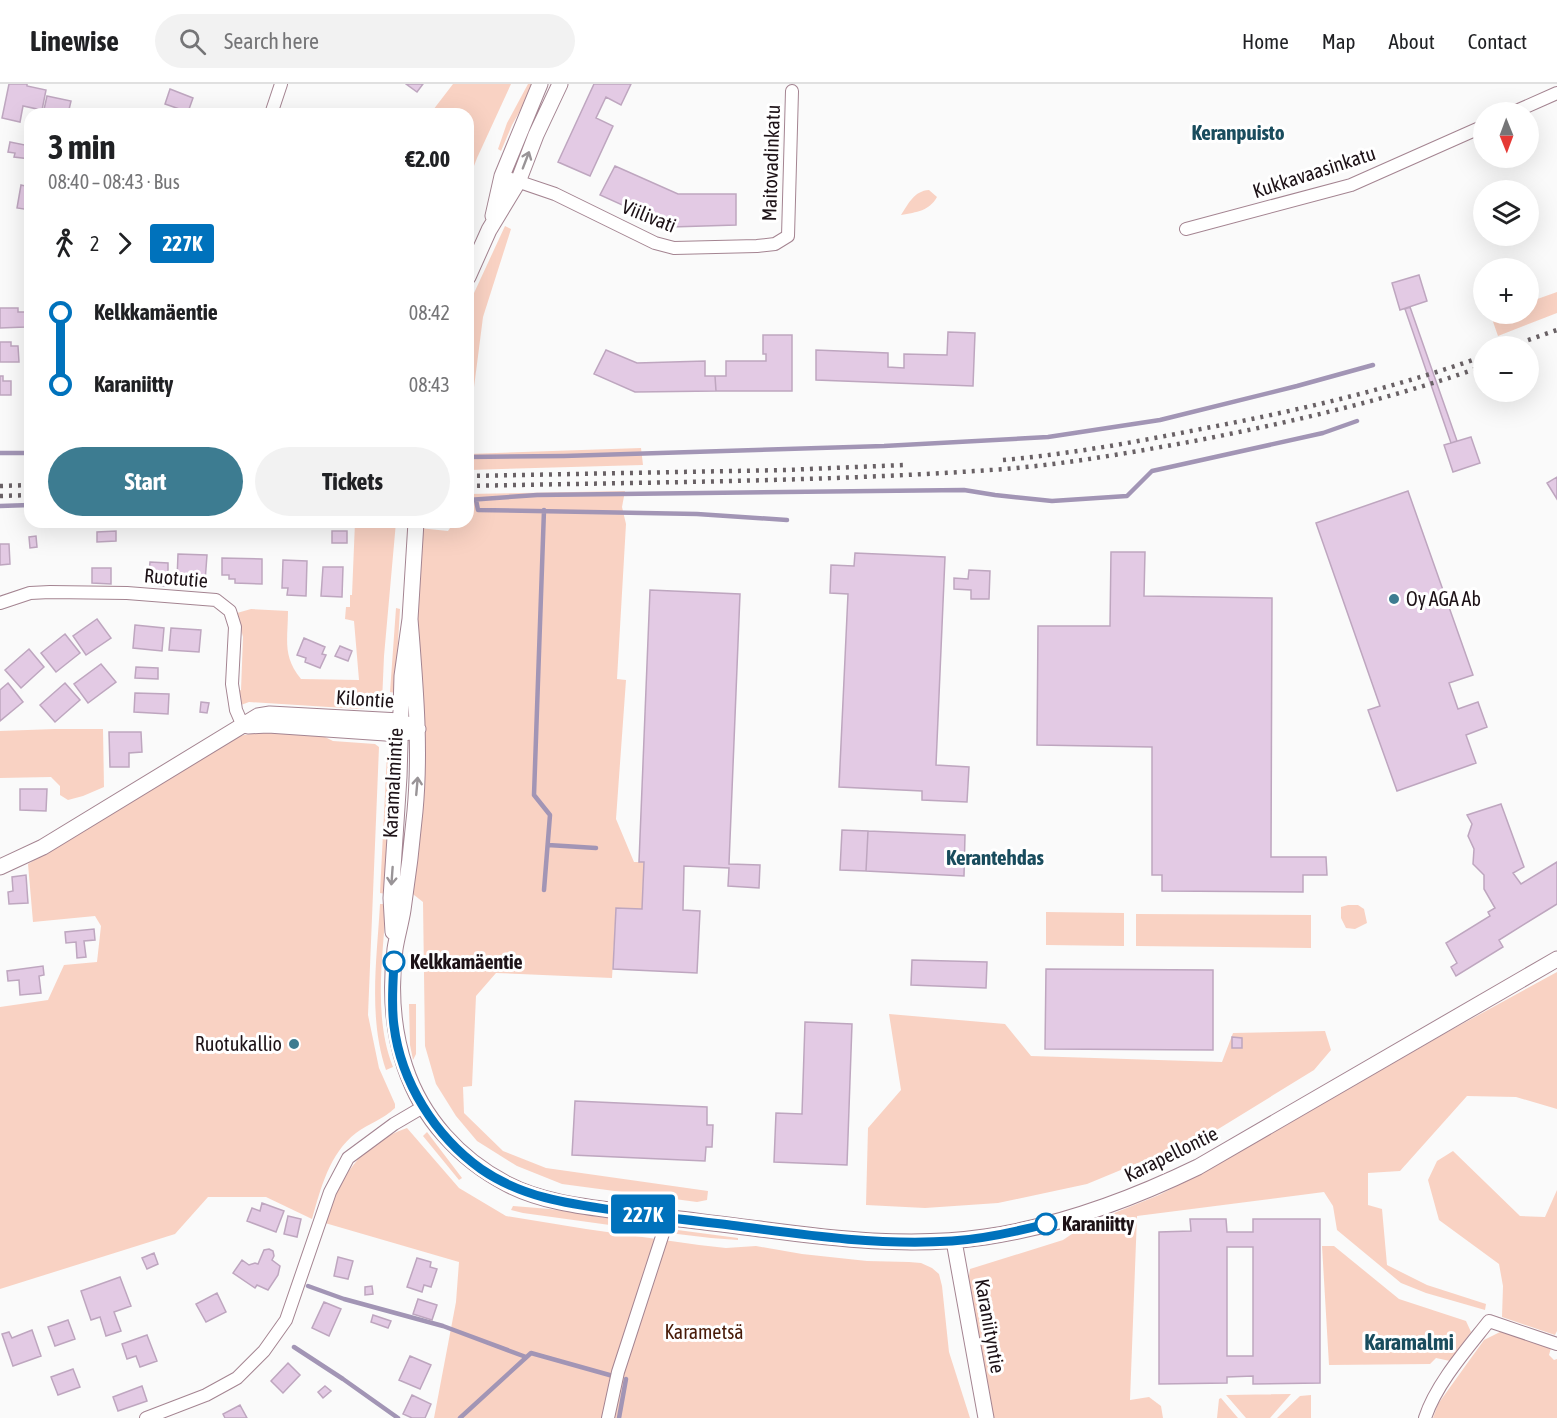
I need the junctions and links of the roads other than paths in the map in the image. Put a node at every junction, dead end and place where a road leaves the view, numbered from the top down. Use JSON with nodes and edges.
{"nodes":[{"id":1,"x":281,"y":84,"type":"edge"},
{"id":2,"x":540,"y":84,"type":"edge"},
{"id":3,"x":560,"y":84,"type":"edge"},
{"id":4,"x":792,"y":91,"type":"dead end"},
{"id":5,"x":1557,"y":93,"type":"edge"},
{"id":6,"x":1537,"y":102,"type":"edge"},
{"id":7,"x":273,"y":108,"type":"edge"},
{"id":8,"x":1473,"y":131,"type":"edge"},
{"id":9,"x":502,"y":176,"type":"junction"},
{"id":10,"x":518,"y":182,"type":"junction"},
{"id":11,"x":489,"y":230,"type":"junction"},
{"id":12,"x":1186,"y":230,"type":"dead end"},
{"id":13,"x":788,"y":236,"type":"joint"},
{"id":14,"x":474,"y":264,"type":"edge"},
{"id":15,"x":415,"y":528,"type":"edge"},
{"id":16,"x":0,"y":603,"type":"edge"},
{"id":17,"x":410,"y":619,"type":"junction"},
{"id":18,"x":243,"y":726,"type":"junction"},
{"id":19,"x":400,"y":728,"type":"junction"},
{"id":20,"x":418,"y":729,"type":"junction"},
{"id":21,"x":0,"y":867,"type":"edge"},
{"id":22,"x":395,"y":948,"type":"junction"},
{"id":23,"x":1557,"y":959,"type":"edge"},
{"id":24,"x":423,"y":1107,"type":"junction"},
{"id":25,"x":668,"y":1218,"type":"junction"},
{"id":26,"x":760,"y":1229,"type":"joint"},
{"id":27,"x":954,"y":1241,"type":"junction"},
{"id":28,"x":1557,"y":1344,"type":"edge"},
{"id":29,"x":146,"y":1418,"type":"edge"},
{"id":30,"x":608,"y":1418,"type":"edge"},
{"id":31,"x":986,"y":1418,"type":"edge"},
{"id":32,"x":1425,"y":1418,"type":"edge"}],
"edges":[{"from":1,"to":7,"type":"street"},
{"from":2,"to":9,"type":"street"},
{"from":10,"to":3,"type":"street","one_way":true},
{"from":4,"to":13,"type":"street","name":"Maitovadinkatu"},
{"from":5,"to":6,"type":"street"},
{"from":8,"to":12,"type":"street","name":"Kukkavaasinkatu"},
{"from":9,"to":10,"type":"street","name":"Viilivati"},
{"from":9,"to":11,"type":"street"},
{"from":10,"to":11,"type":"street"},
{"from":10,"to":13,"type":"street","name":"Viilivati"},
{"from":11,"to":14,"type":"street"},
{"from":15,"to":17,"type":"street","name":"Karamalmintie"},
{"from":16,"to":18,"type":"street","name":"Ruotutie"},
{"from":17,"to":19,"type":"street","name":"Karamalmintie"},
{"from":17,"to":20,"type":"street","name":"Karamalmintie"},
{"from":18,"to":19,"type":"street","name":"Kilontie"},
{"from":18,"to":21,"type":"street","name":"Kilontie"},
{"from":19,"to":20,"type":"street","name":"Kilontie"},
{"from":19,"to":22,"type":"street","name":"Karamalmintie","one_way":true},
{"from":22,"to":20,"type":"street","name":"Karamalmintie","one_way":true},
{"from":22,"to":24,"type":"street","name":"Karamalmintie"},
{"from":23,"to":27,"type":"street","name":"Karapellontie"},
{"from":24,"to":25,"type":"street","name":"Karamalmintie"},
{"from":24,"to":29,"type":"street"},
{"from":25,"to":26,"type":"street","name":"Karamalmintie"},
{"from":25,"to":30,"type":"street"},
{"from":26,"to":27,"type":"street","name":"Karapellontie"},
{"from":27,"to":31,"type":"street","name":"Karaniityntie"},
{"from":28,"to":32,"type":"street"}]}
